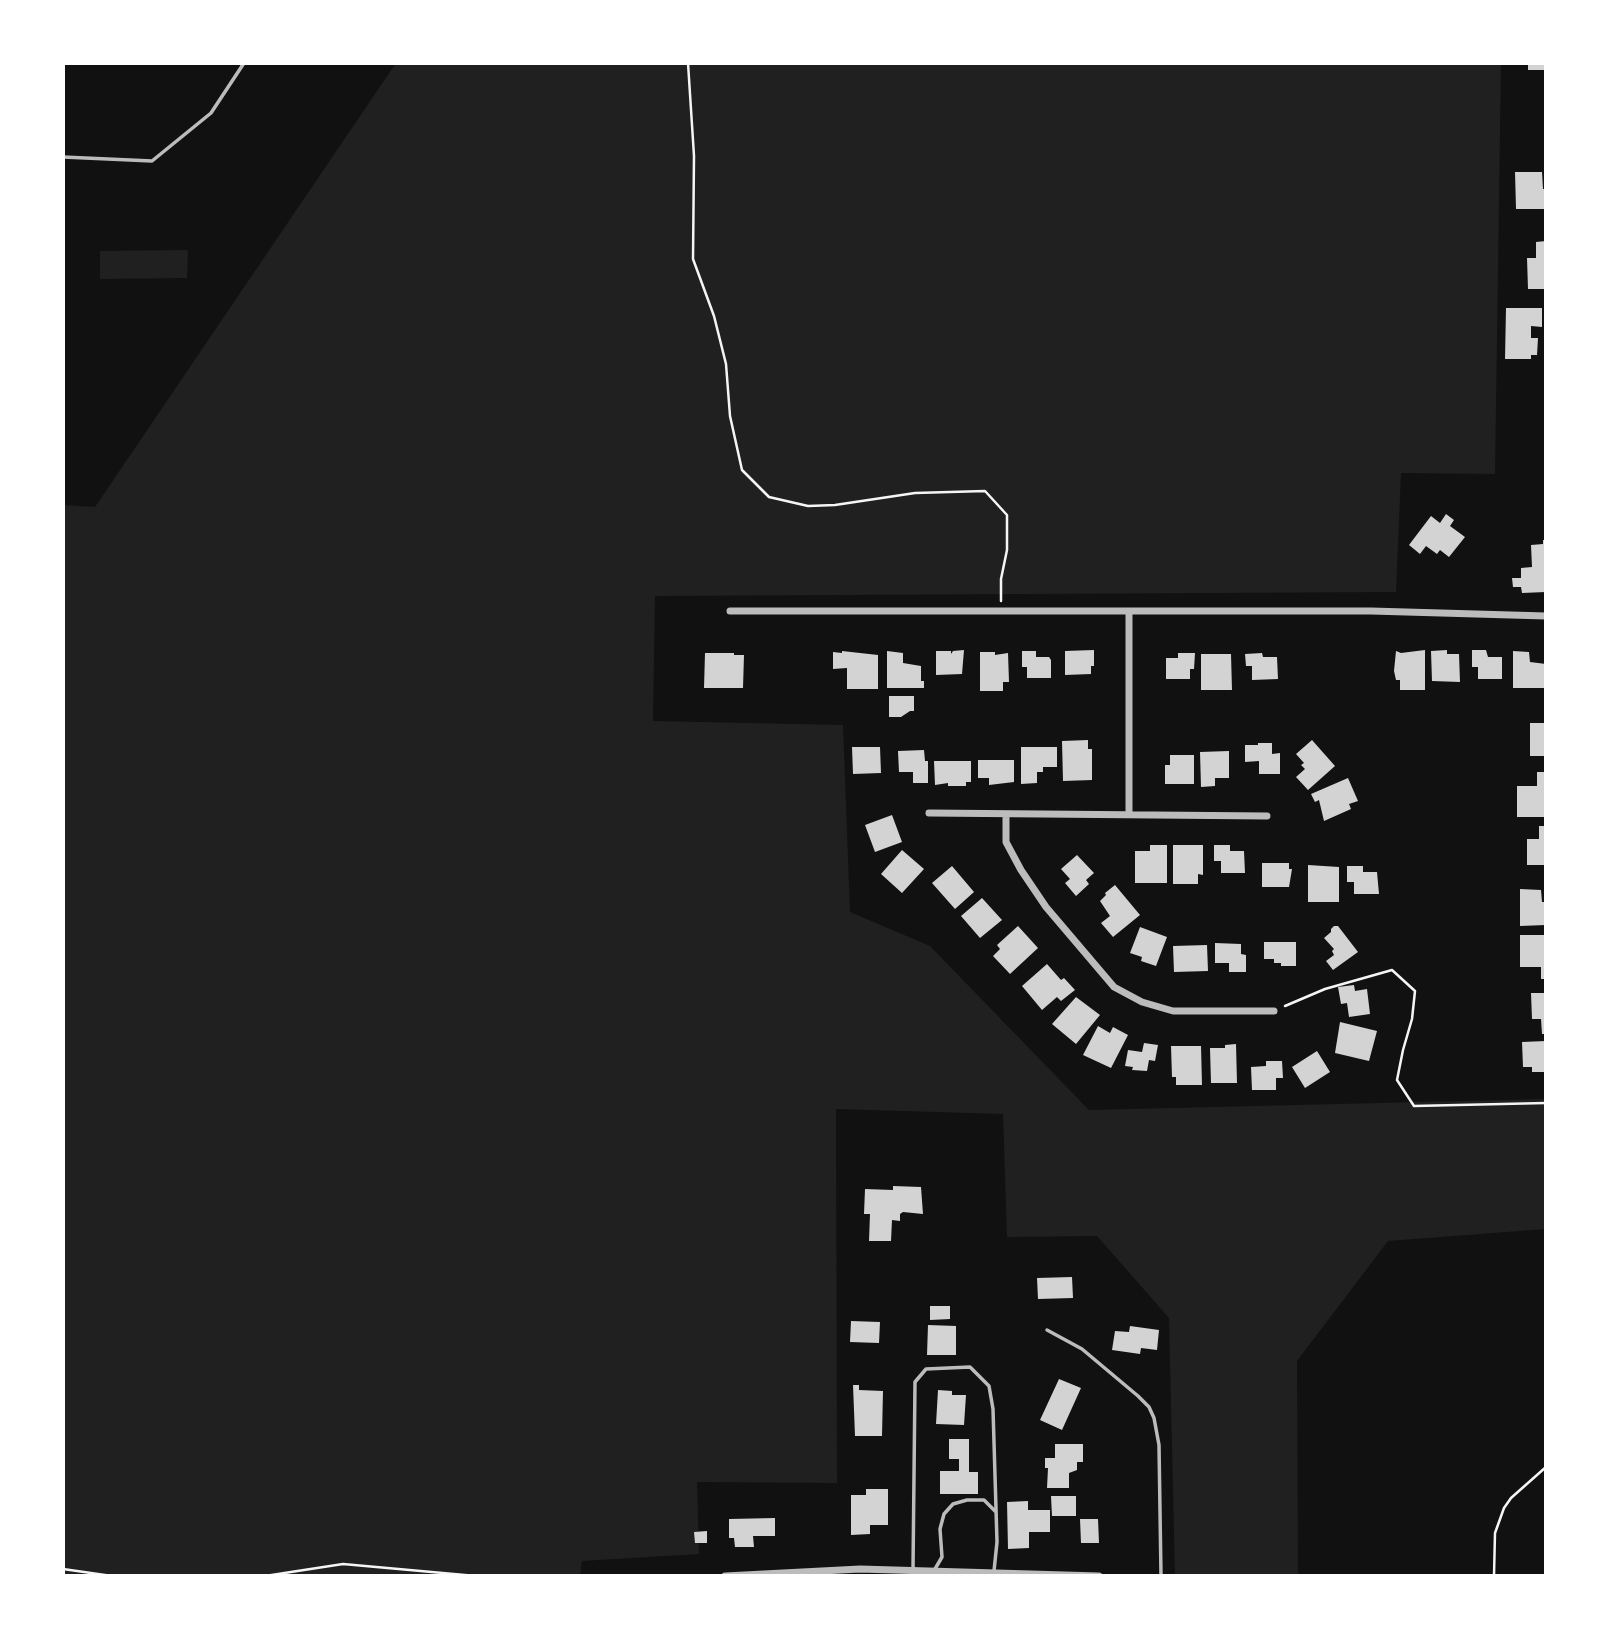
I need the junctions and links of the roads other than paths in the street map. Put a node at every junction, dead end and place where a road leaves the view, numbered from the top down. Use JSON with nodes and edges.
{"nodes":[{"id":1,"x":244,"y":63,"type":"edge"},
{"id":2,"x":63,"y":157,"type":"edge"},
{"id":3,"x":730,"y":611,"type":"dead end"},
{"id":4,"x":1129,"y":611,"type":"junction"},
{"id":5,"x":1546,"y":616,"type":"edge"},
{"id":6,"x":929,"y":813,"type":"dead end"},
{"id":7,"x":1006,"y":814,"type":"junction"},
{"id":8,"x":1129,"y":815,"type":"junction"},
{"id":9,"x":1267,"y":816,"type":"dead end"},
{"id":10,"x":1274,"y":1011,"type":"road end"},
{"id":11,"x":1047,"y":1330,"type":"dead end"},
{"id":12,"x":996,"y":1512,"type":"junction"},
{"id":13,"x":914,"y":1569,"type":"junction"},
{"id":14,"x":935,"y":1569,"type":"junction"},
{"id":15,"x":994,"y":1572,"type":"junction"},
{"id":16,"x":725,"y":1576,"type":"edge"},
{"id":17,"x":1099,"y":1576,"type":"edge"},
{"id":18,"x":1161,"y":1576,"type":"edge"}],
"edges":[{"from":1,"to":2,"type":"lane"},
{"from":3,"to":4,"type":"street"},
{"from":4,"to":5,"type":"street"},
{"from":4,"to":8,"type":"street"},
{"from":6,"to":7,"type":"street"},
{"from":7,"to":8,"type":"street"},
{"from":7,"to":10,"type":"street"},
{"from":8,"to":9,"type":"street"},
{"from":11,"to":18,"type":"lane"},
{"from":12,"to":13,"type":"lane"},
{"from":12,"to":14,"type":"lane"},
{"from":12,"to":15,"type":"lane"},
{"from":13,"to":14,"type":"street"},
{"from":13,"to":16,"type":"street"},
{"from":14,"to":15,"type":"street"},
{"from":15,"to":17,"type":"street"}]}
